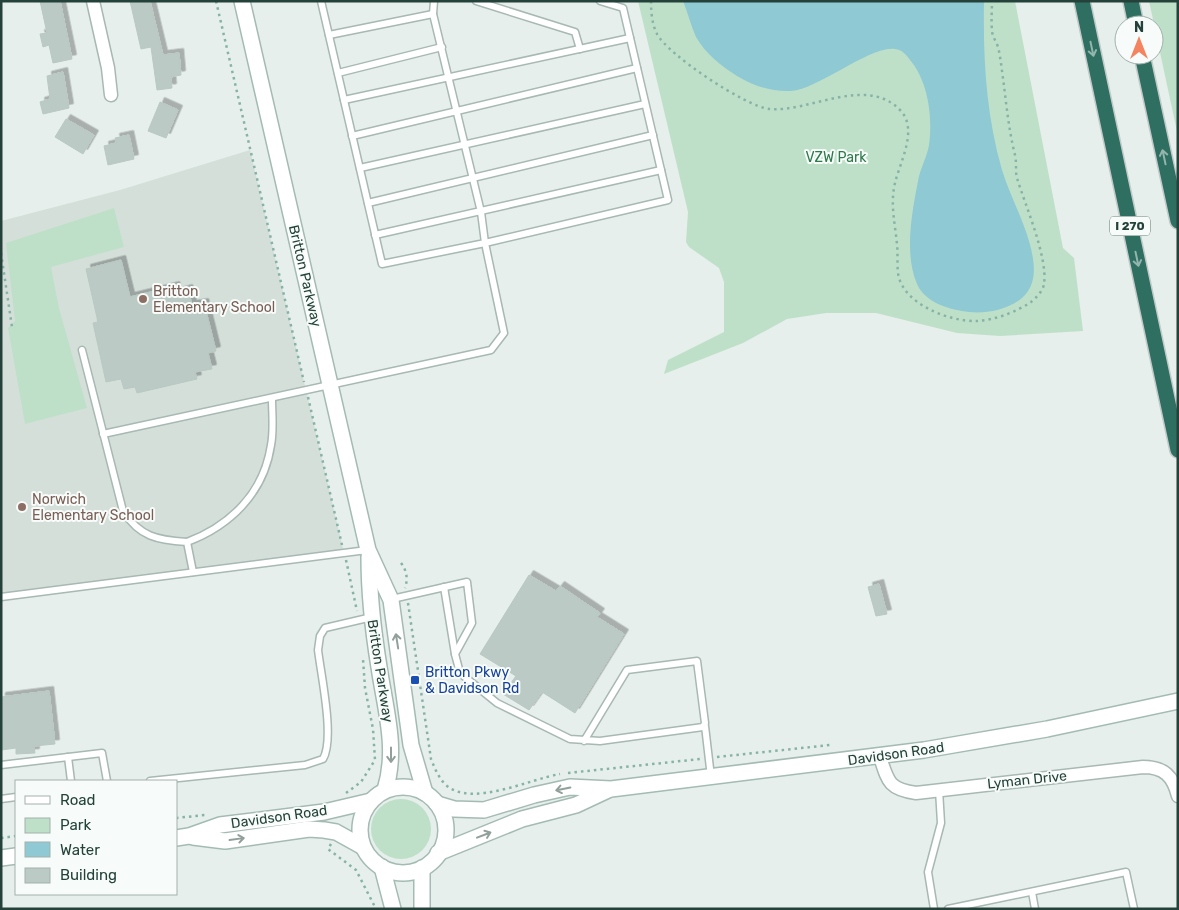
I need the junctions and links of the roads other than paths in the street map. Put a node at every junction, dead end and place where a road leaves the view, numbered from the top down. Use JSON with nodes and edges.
{"nodes":[{"id":1,"x":93,"y":1,"type":"edge"},
{"id":2,"x":242,"y":1,"type":"edge"},
{"id":3,"x":322,"y":1,"type":"edge"},
{"id":4,"x":434,"y":1,"type":"edge"},
{"id":5,"x":476,"y":1,"type":"edge"},
{"id":6,"x":600,"y":1,"type":"edge"},
{"id":7,"x":1082,"y":1,"type":"edge"},
{"id":8,"x":1131,"y":1,"type":"edge"},
{"id":9,"x":433,"y":14,"type":"junction"},
{"id":10,"x":1134,"y":15,"type":"edge"},
{"id":11,"x":329,"y":35,"type":"junction"},
{"id":12,"x":630,"y":38,"type":"junction"},
{"id":13,"x":442,"y":47,"type":"junction"},
{"id":14,"x":580,"y":49,"type":"junction"},
{"id":15,"x":1144,"y":65,"type":"edge"},
{"id":16,"x":637,"y":68,"type":"junction"},
{"id":17,"x":338,"y":73,"type":"junction"},
{"id":18,"x":449,"y":79,"type":"junction"},
{"id":19,"x":111,"y":95,"type":"dead end"},
{"id":20,"x":344,"y":100,"type":"junction"},
{"id":21,"x":645,"y":104,"type":"junction"},
{"id":22,"x":457,"y":111,"type":"junction"},
{"id":23,"x":352,"y":136,"type":"junction"},
{"id":24,"x":653,"y":136,"type":"junction"},
{"id":25,"x":464,"y":145,"type":"junction"},
{"id":26,"x":360,"y":168,"type":"junction"},
{"id":27,"x":661,"y":170,"type":"junction"},
{"id":28,"x":473,"y":177,"type":"junction"},
{"id":29,"x":368,"y":203,"type":"junction"},
{"id":30,"x":481,"y":212,"type":"junction"},
{"id":31,"x":1178,"y":221,"type":"edge"},
{"id":32,"x":375,"y":235,"type":"junction"},
{"id":33,"x":485,"y":243,"type":"junction"},
{"id":34,"x":82,"y":350,"type":"dead end"},
{"id":35,"x":330,"y":384,"type":"junction"},
{"id":36,"x":272,"y":399,"type":"junction"},
{"id":37,"x":103,"y":434,"type":"junction"},
{"id":38,"x":1178,"y":450,"type":"edge"},
{"id":39,"x":187,"y":542,"type":"junction"},
{"id":40,"x":368,"y":550,"type":"junction"},
{"id":41,"x":193,"y":572,"type":"junction"},
{"id":42,"x":444,"y":587,"type":"junction"},
{"id":43,"x":1,"y":597,"type":"edge"},
{"id":44,"x":391,"y":600,"type":"junction"},
{"id":45,"x":365,"y":618,"type":"junction"},
{"id":46,"x":455,"y":654,"type":"junction"},
{"id":47,"x":1173,"y":702,"type":"edge"},
{"id":48,"x":705,"y":726,"type":"junction"},
{"id":49,"x":584,"y":742,"type":"junction"},
{"id":50,"x":68,"y":757,"type":"junction"},
{"id":51,"x":880,"y":757,"type":"junction"},
{"id":52,"x":1,"y":765,"type":"edge"},
{"id":53,"x":711,"y":777,"type":"junction"},
{"id":54,"x":71,"y":780,"type":"edge"},
{"id":55,"x":107,"y":780,"type":"edge"},
{"id":56,"x":160,"y":780,"type":"edge"},
{"id":57,"x":611,"y":789,"type":"junction"},
{"id":58,"x":385,"y":790,"type":"junction"},
{"id":59,"x":939,"y":790,"type":"junction"},
{"id":60,"x":425,"y":793,"type":"junction"},
{"id":61,"x":1178,"y":796,"type":"edge"},
{"id":62,"x":15,"y":797,"type":"edge"},
{"id":63,"x":1,"y":799,"type":"edge"},
{"id":64,"x":371,"y":800,"type":"junction"},
{"id":65,"x":437,"y":804,"type":"junction"},
{"id":66,"x":182,"y":837,"type":"edge"},
{"id":67,"x":363,"y":847,"type":"junction"},
{"id":68,"x":438,"y":853,"type":"junction"},
{"id":69,"x":15,"y":856,"type":"edge"},
{"id":70,"x":1,"y":858,"type":"edge"},
{"id":71,"x":382,"y":867,"type":"junction"},
{"id":72,"x":422,"y":868,"type":"junction"},
{"id":73,"x":1032,"y":892,"type":"junction"},
{"id":74,"x":393,"y":909,"type":"edge"},
{"id":75,"x":422,"y":909,"type":"edge"},
{"id":76,"x":934,"y":909,"type":"edge"},
{"id":77,"x":948,"y":909,"type":"edge"},
{"id":78,"x":1035,"y":909,"type":"edge"},
{"id":79,"x":1134,"y":909,"type":"edge"}],
"edges":[{"from":1,"to":19,"type":"street"},
{"from":2,"to":35,"type":"main road","name":"Britton Parkway"},
{"from":3,"to":11,"type":"lane"},
{"from":4,"to":9,"type":"lane"},
{"from":5,"to":14,"type":"lane"},
{"from":6,"to":12,"type":"lane"},
{"from":7,"to":38,"type":"highway","number":"I 270","one_way":true},
{"from":8,"to":10,"type":"highway"},
{"from":9,"to":11,"type":"lane"},
{"from":9,"to":13,"type":"lane"},
{"from":11,"to":17,"type":"lane"},
{"from":12,"to":14,"type":"lane"},
{"from":12,"to":16,"type":"lane"},
{"from":13,"to":17,"type":"lane"},
{"from":13,"to":18,"type":"lane"},
{"from":14,"to":18,"type":"lane"},
{"from":31,"to":15,"type":"highway","one_way":true},
{"from":16,"to":21,"type":"lane"},
{"from":16,"to":22,"type":"lane"},
{"from":17,"to":20,"type":"lane"},
{"from":18,"to":20,"type":"lane"},
{"from":18,"to":22,"type":"lane"},
{"from":20,"to":23,"type":"lane"},
{"from":21,"to":24,"type":"lane"},
{"from":21,"to":25,"type":"lane"},
{"from":22,"to":23,"type":"lane"},
{"from":22,"to":25,"type":"lane"},
{"from":23,"to":26,"type":"lane"},
{"from":24,"to":27,"type":"lane"},
{"from":24,"to":28,"type":"lane"},
{"from":25,"to":26,"type":"lane"},
{"from":25,"to":28,"type":"lane"},
{"from":26,"to":29,"type":"lane"},
{"from":27,"to":30,"type":"lane"},
{"from":27,"to":33,"type":"lane"},
{"from":28,"to":29,"type":"lane"},
{"from":28,"to":30,"type":"lane"},
{"from":29,"to":32,"type":"lane"},
{"from":30,"to":32,"type":"lane"},
{"from":30,"to":33,"type":"lane"},
{"from":32,"to":33,"type":"lane"},
{"from":33,"to":35,"type":"lane"},
{"from":34,"to":37,"type":"lane"},
{"from":35,"to":36,"type":"lane"},
{"from":35,"to":40,"type":"main road","name":"Britton Parkway"},
{"from":36,"to":37,"type":"lane"},
{"from":36,"to":39,"type":"lane"},
{"from":37,"to":39,"type":"lane"},
{"from":39,"to":41,"type":"lane"},
{"from":40,"to":41,"type":"lane"},
{"from":40,"to":44,"type":"main road","name":"Britton Parkway"},
{"from":40,"to":45,"type":"main road","name":"Britton Parkway"},
{"from":41,"to":43,"type":"lane"},
{"from":42,"to":44,"type":"lane"},
{"from":42,"to":46,"type":"lane"},
{"from":42,"to":46,"type":"lane"},
{"from":60,"to":44,"type":"main road","name":"Britton Parkway","one_way":true},
{"from":45,"to":56,"type":"lane"},
{"from":45,"to":58,"type":"main road","name":"Britton Parkway","one_way":true},
{"from":46,"to":49,"type":"lane"},
{"from":47,"to":51,"type":"main road","name":"Davidson Road"},
{"from":48,"to":49,"type":"lane"},
{"from":48,"to":49,"type":"lane"},
{"from":48,"to":53,"type":"lane"},
{"from":50,"to":52,"type":"lane"},
{"from":50,"to":54,"type":"lane"},
{"from":50,"to":55,"type":"lane"},
{"from":51,"to":53,"type":"main road","name":"Davidson Road"},
{"from":51,"to":59,"type":"street","name":"Lyman Drive"},
{"from":53,"to":57,"type":"main road","name":"Davidson Road"},
{"from":57,"to":65,"type":"main road","name":"Davidson Road","one_way":true},
{"from":68,"to":57,"type":"main road","name":"Davidson Road","one_way":true},
{"from":58,"to":60,"type":"main road"},
{"from":58,"to":64,"type":"main road"},
{"from":59,"to":61,"type":"street","name":"Lyman Drive"},
{"from":59,"to":76,"type":"lane"},
{"from":60,"to":65,"type":"main road"},
{"from":62,"to":63,"type":"lane"},
{"from":64,"to":66,"type":"main road","name":"Davidson Road"},
{"from":64,"to":67,"type":"main road"},
{"from":65,"to":68,"type":"main road"},
{"from":66,"to":67,"type":"main road","name":"Davidson Road","one_way":true},
{"from":67,"to":71,"type":"main road"},
{"from":68,"to":72,"type":"main road"},
{"from":69,"to":70,"type":"main road"},
{"from":71,"to":72,"type":"main road"},
{"from":71,"to":74,"type":"main road"},
{"from":72,"to":75,"type":"main road"},
{"from":73,"to":77,"type":"lane"},
{"from":73,"to":78,"type":"lane"},
{"from":73,"to":79,"type":"lane"}]}
